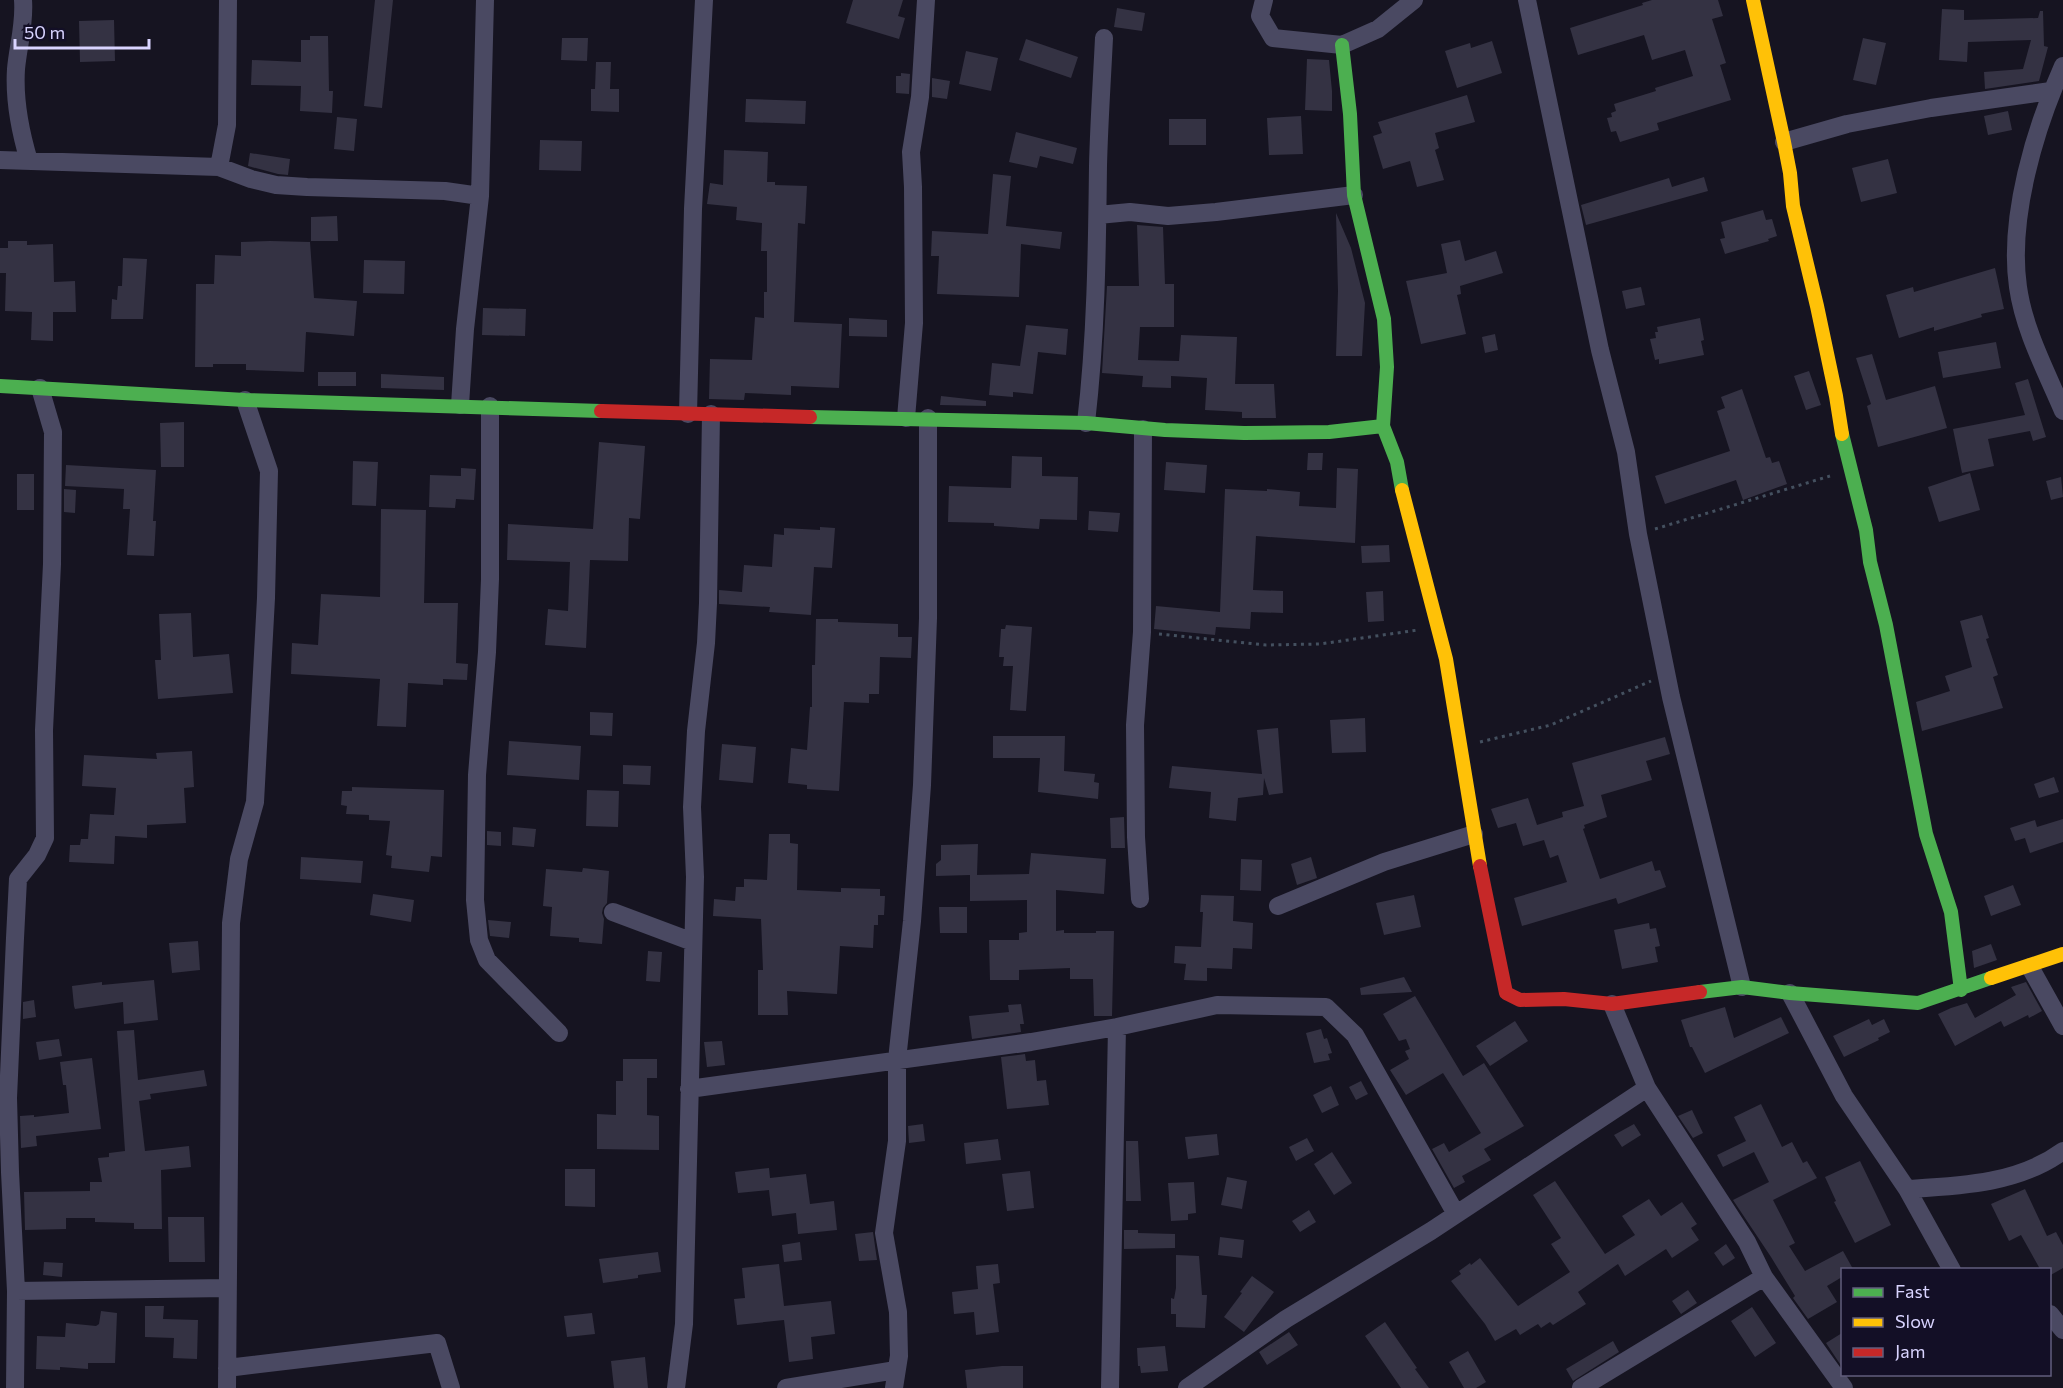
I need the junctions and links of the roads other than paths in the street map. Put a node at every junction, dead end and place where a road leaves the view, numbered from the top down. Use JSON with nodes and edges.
{"nodes":[{"id":1,"x":23,"y":0,"type":"edge"},
{"id":2,"x":228,"y":0,"type":"edge"},
{"id":3,"x":485,"y":0,"type":"edge"},
{"id":4,"x":704,"y":0,"type":"edge"},
{"id":5,"x":926,"y":0,"type":"edge"},
{"id":6,"x":1264,"y":0,"type":"edge"},
{"id":7,"x":1414,"y":0,"type":"edge"},
{"id":8,"x":1527,"y":0,"type":"edge"},
{"id":9,"x":1753,"y":0,"type":"edge"},
{"id":10,"x":1104,"y":38,"type":"dead end"},
{"id":11,"x":1342,"y":45,"type":"junction"},
{"id":12,"x":2063,"y":66,"type":"edge"},
{"id":13,"x":2051,"y":92,"type":"junction"},
{"id":14,"x":1784,"y":142,"type":"junction"},
{"id":15,"x":0,"y":160,"type":"edge"},
{"id":16,"x":28,"y":161,"type":"junction"},
{"id":17,"x":219,"y":167,"type":"junction"},
{"id":18,"x":480,"y":195,"type":"junction"},
{"id":19,"x":1354,"y":195,"type":"junction"},
{"id":20,"x":1098,"y":216,"type":"junction"},
{"id":21,"x":0,"y":386,"type":"edge"},
{"id":22,"x":39,"y":388,"type":"junction"},
{"id":23,"x":245,"y":400,"type":"junction"},
{"id":24,"x":460,"y":405,"type":"junction"},
{"id":25,"x":490,"y":406,"type":"junction"},
{"id":26,"x":2063,"y":411,"type":"edge"},
{"id":27,"x":688,"y":414,"type":"junction"},
{"id":28,"x":711,"y":414,"type":"junction"},
{"id":29,"x":906,"y":418,"type":"junction"},
{"id":30,"x":928,"y":418,"type":"junction"},
{"id":31,"x":1086,"y":423,"type":"junction"},
{"id":32,"x":1383,"y":426,"type":"junction"},
{"id":33,"x":1143,"y":429,"type":"junction"},
{"id":34,"x":1474,"y":834,"type":"junction"},
{"id":35,"x":1140,"y":899,"type":"dead end"},
{"id":36,"x":1278,"y":906,"type":"dead end"},
{"id":37,"x":613,"y":912,"type":"dead end"},
{"id":38,"x":693,"y":942,"type":"junction"},
{"id":39,"x":2063,"y":954,"type":"edge"},
{"id":40,"x":2030,"y":967,"type":"junction"},
{"id":41,"x":1742,"y":987,"type":"junction"},
{"id":42,"x":1961,"y":990,"type":"junction"},
{"id":43,"x":1790,"y":993,"type":"junction"},
{"id":44,"x":1612,"y":1004,"type":"junction"},
{"id":45,"x":2063,"y":1026,"type":"edge"},
{"id":46,"x":1117,"y":1027,"type":"junction"},
{"id":47,"x":559,"y":1033,"type":"dead end"},
{"id":48,"x":897,"y":1060,"type":"junction"},
{"id":49,"x":1647,"y":1088,"type":"junction"},
{"id":50,"x":689,"y":1089,"type":"junction"},
{"id":51,"x":2063,"y":1151,"type":"edge"},
{"id":52,"x":1907,"y":1189,"type":"junction"},
{"id":53,"x":1456,"y":1214,"type":"junction"},
{"id":54,"x":1951,"y":1268,"type":"edge"},
{"id":55,"x":1764,"y":1277,"type":"junction"},
{"id":56,"x":227,"y":1288,"type":"junction"},
{"id":57,"x":16,"y":1291,"type":"junction"},
{"id":58,"x":2051,"y":1316,"type":"edge"},
{"id":59,"x":2063,"y":1330,"type":"edge"},
{"id":60,"x":227,"y":1368,"type":"junction"},
{"id":61,"x":895,"y":1379,"type":"edge"},
{"id":62,"x":1210,"y":1380,"type":"edge"},
{"id":63,"x":15,"y":1388,"type":"edge"},
{"id":64,"x":227,"y":1388,"type":"edge"},
{"id":65,"x":451,"y":1388,"type":"edge"},
{"id":66,"x":676,"y":1388,"type":"edge"},
{"id":67,"x":786,"y":1388,"type":"edge"},
{"id":68,"x":1110,"y":1388,"type":"edge"},
{"id":69,"x":1187,"y":1388,"type":"edge"},
{"id":70,"x":1581,"y":1388,"type":"edge"},
{"id":71,"x":1844,"y":1388,"type":"edge"}],
"edges":[{"from":1,"to":16,"type":"street"},
{"from":2,"to":17,"type":"street"},
{"from":3,"to":18,"type":"street"},
{"from":4,"to":27,"type":"street"},
{"from":5,"to":29,"type":"street"},
{"from":6,"to":11,"type":"street"},
{"from":7,"to":11,"type":"street"},
{"from":8,"to":41,"type":"street"},
{"from":9,"to":14,"type":"street"},
{"from":10,"to":20,"type":"street"},
{"from":11,"to":19,"type":"street"},
{"from":12,"to":13,"type":"street"},
{"from":13,"to":14,"type":"street"},
{"from":13,"to":26,"type":"street"},
{"from":14,"to":42,"type":"street"},
{"from":15,"to":16,"type":"street"},
{"from":16,"to":17,"type":"street"},
{"from":17,"to":18,"type":"street"},
{"from":18,"to":24,"type":"street"},
{"from":19,"to":20,"type":"street"},
{"from":19,"to":32,"type":"street"},
{"from":20,"to":31,"type":"street"},
{"from":21,"to":22,"type":"street"},
{"from":22,"to":23,"type":"street"},
{"from":22,"to":57,"type":"street"},
{"from":23,"to":24,"type":"street"},
{"from":23,"to":56,"type":"street"},
{"from":24,"to":25,"type":"street"},
{"from":25,"to":27,"type":"street"},
{"from":25,"to":47,"type":"street"},
{"from":27,"to":28,"type":"street"},
{"from":28,"to":29,"type":"street"},
{"from":28,"to":38,"type":"street"},
{"from":29,"to":30,"type":"street"},
{"from":30,"to":31,"type":"street"},
{"from":30,"to":48,"type":"street"},
{"from":31,"to":33,"type":"street"},
{"from":32,"to":33,"type":"street"},
{"from":32,"to":34,"type":"street"},
{"from":33,"to":35,"type":"street"},
{"from":34,"to":36,"type":"street"},
{"from":34,"to":44,"type":"street"},
{"from":37,"to":38,"type":"street"},
{"from":38,"to":50,"type":"street"},
{"from":39,"to":40,"type":"street"},
{"from":40,"to":42,"type":"street"},
{"from":40,"to":45,"type":"street"},
{"from":41,"to":43,"type":"street"},
{"from":41,"to":44,"type":"street"},
{"from":42,"to":43,"type":"street"},
{"from":43,"to":52,"type":"street"},
{"from":44,"to":49,"type":"street"},
{"from":46,"to":48,"type":"street"},
{"from":46,"to":53,"type":"street"},
{"from":46,"to":68,"type":"street"},
{"from":48,"to":50,"type":"street"},
{"from":48,"to":61,"type":"street"},
{"from":49,"to":53,"type":"street"},
{"from":49,"to":55,"type":"street"},
{"from":50,"to":66,"type":"street"},
{"from":51,"to":52,"type":"street"},
{"from":52,"to":54,"type":"street"},
{"from":53,"to":62,"type":"street"},
{"from":55,"to":70,"type":"street"},
{"from":55,"to":71,"type":"street"},
{"from":56,"to":57,"type":"street"},
{"from":56,"to":60,"type":"street"},
{"from":57,"to":63,"type":"street"},
{"from":58,"to":59,"type":"street"},
{"from":60,"to":64,"type":"street"},
{"from":60,"to":65,"type":"street"},
{"from":61,"to":67,"type":"street"},
{"from":62,"to":69,"type":"street"}]}
